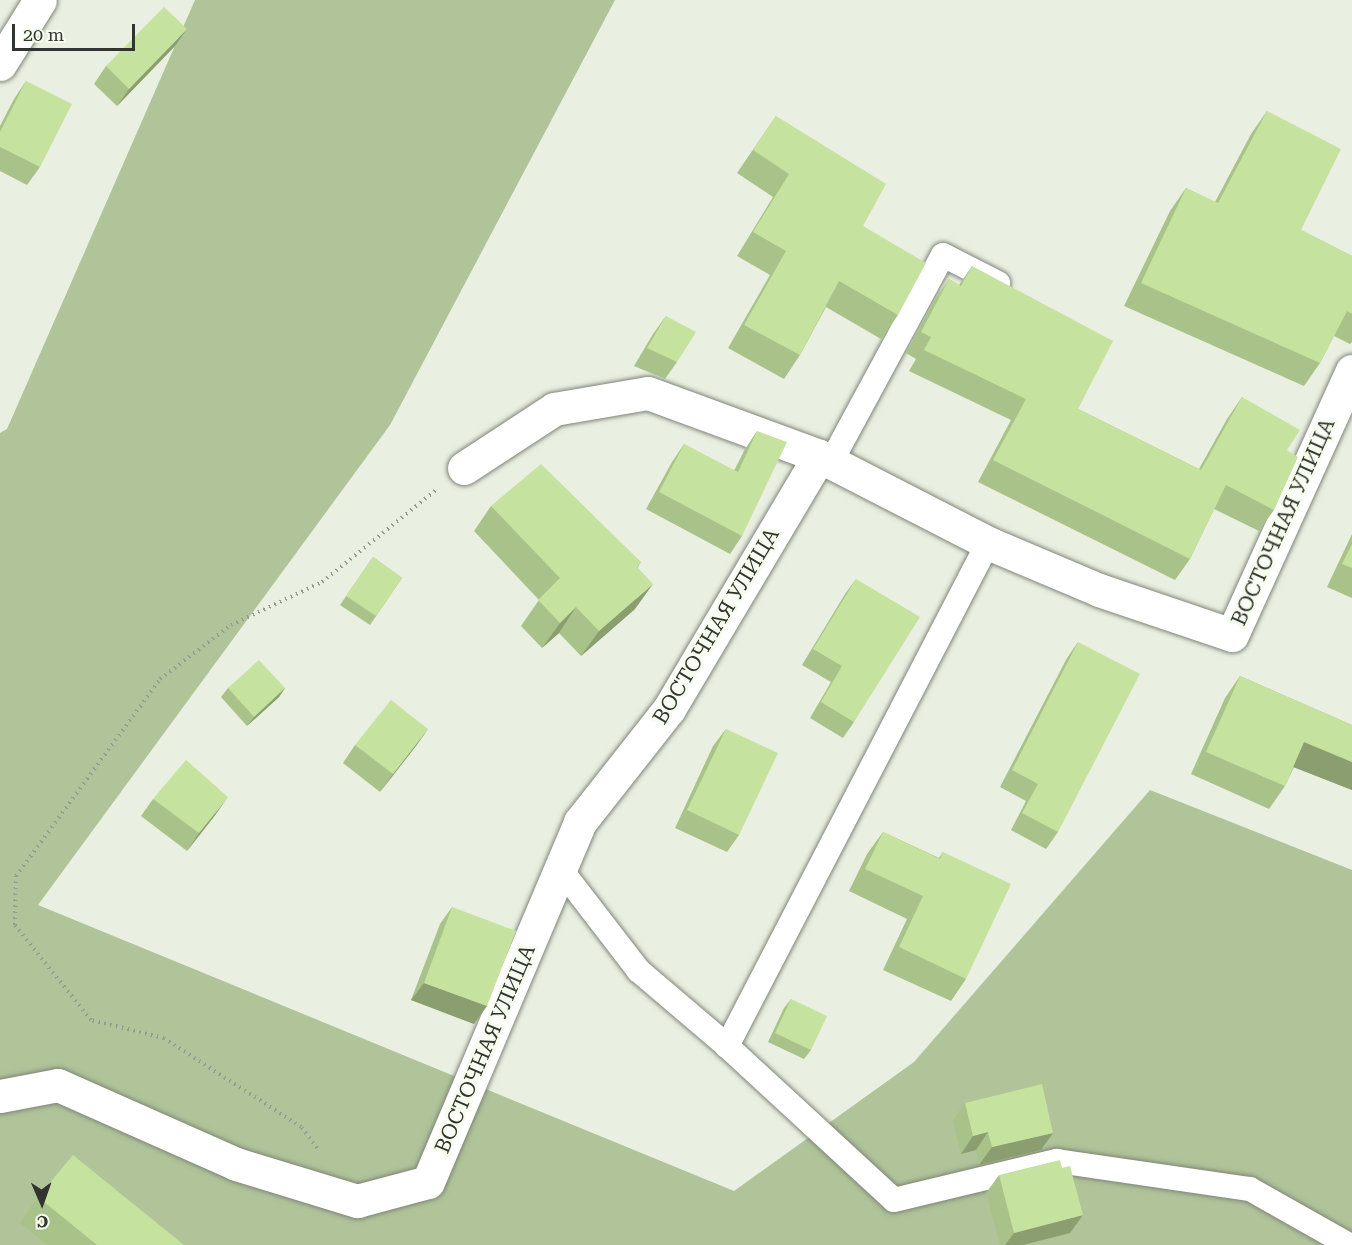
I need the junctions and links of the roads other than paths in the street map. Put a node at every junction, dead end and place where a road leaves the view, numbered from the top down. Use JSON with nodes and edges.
{"nodes":[{"id":1,"x":40,"y":0,"type":"edge"},
{"id":2,"x":0,"y":64,"type":"edge"},
{"id":3,"x":1016,"y":293,"type":"edge"},
{"id":4,"x":1352,"y":371,"type":"edge"},
{"id":5,"x":825,"y":459,"type":"junction"},
{"id":6,"x":464,"y":468,"type":"road end"},
{"id":7,"x":988,"y":543,"type":"junction"},
{"id":8,"x":562,"y":871,"type":"junction"},
{"id":9,"x":727,"y":1046,"type":"junction"},
{"id":10,"x":0,"y":1096,"type":"edge"},
{"id":11,"x":1349,"y":1245,"type":"edge"}],
"edges":[{"from":1,"to":2,"type":"street"},
{"from":3,"to":5,"type":"lane"},
{"from":4,"to":7,"type":"street","name":"ВОСТОЧНАЯ УЛИЦА"},
{"from":5,"to":6,"type":"street"},
{"from":5,"to":7,"type":"street","name":"ВОСТОЧНАЯ УЛИЦА"},
{"from":5,"to":8,"type":"street","name":"ВОСТОЧНАЯ УЛИЦА"},
{"from":7,"to":9,"type":"lane"},
{"from":8,"to":9,"type":"lane"},
{"from":8,"to":10,"type":"street","name":"ВОСТОЧНАЯ УЛИЦА"},
{"from":9,"to":11,"type":"lane"}]}
